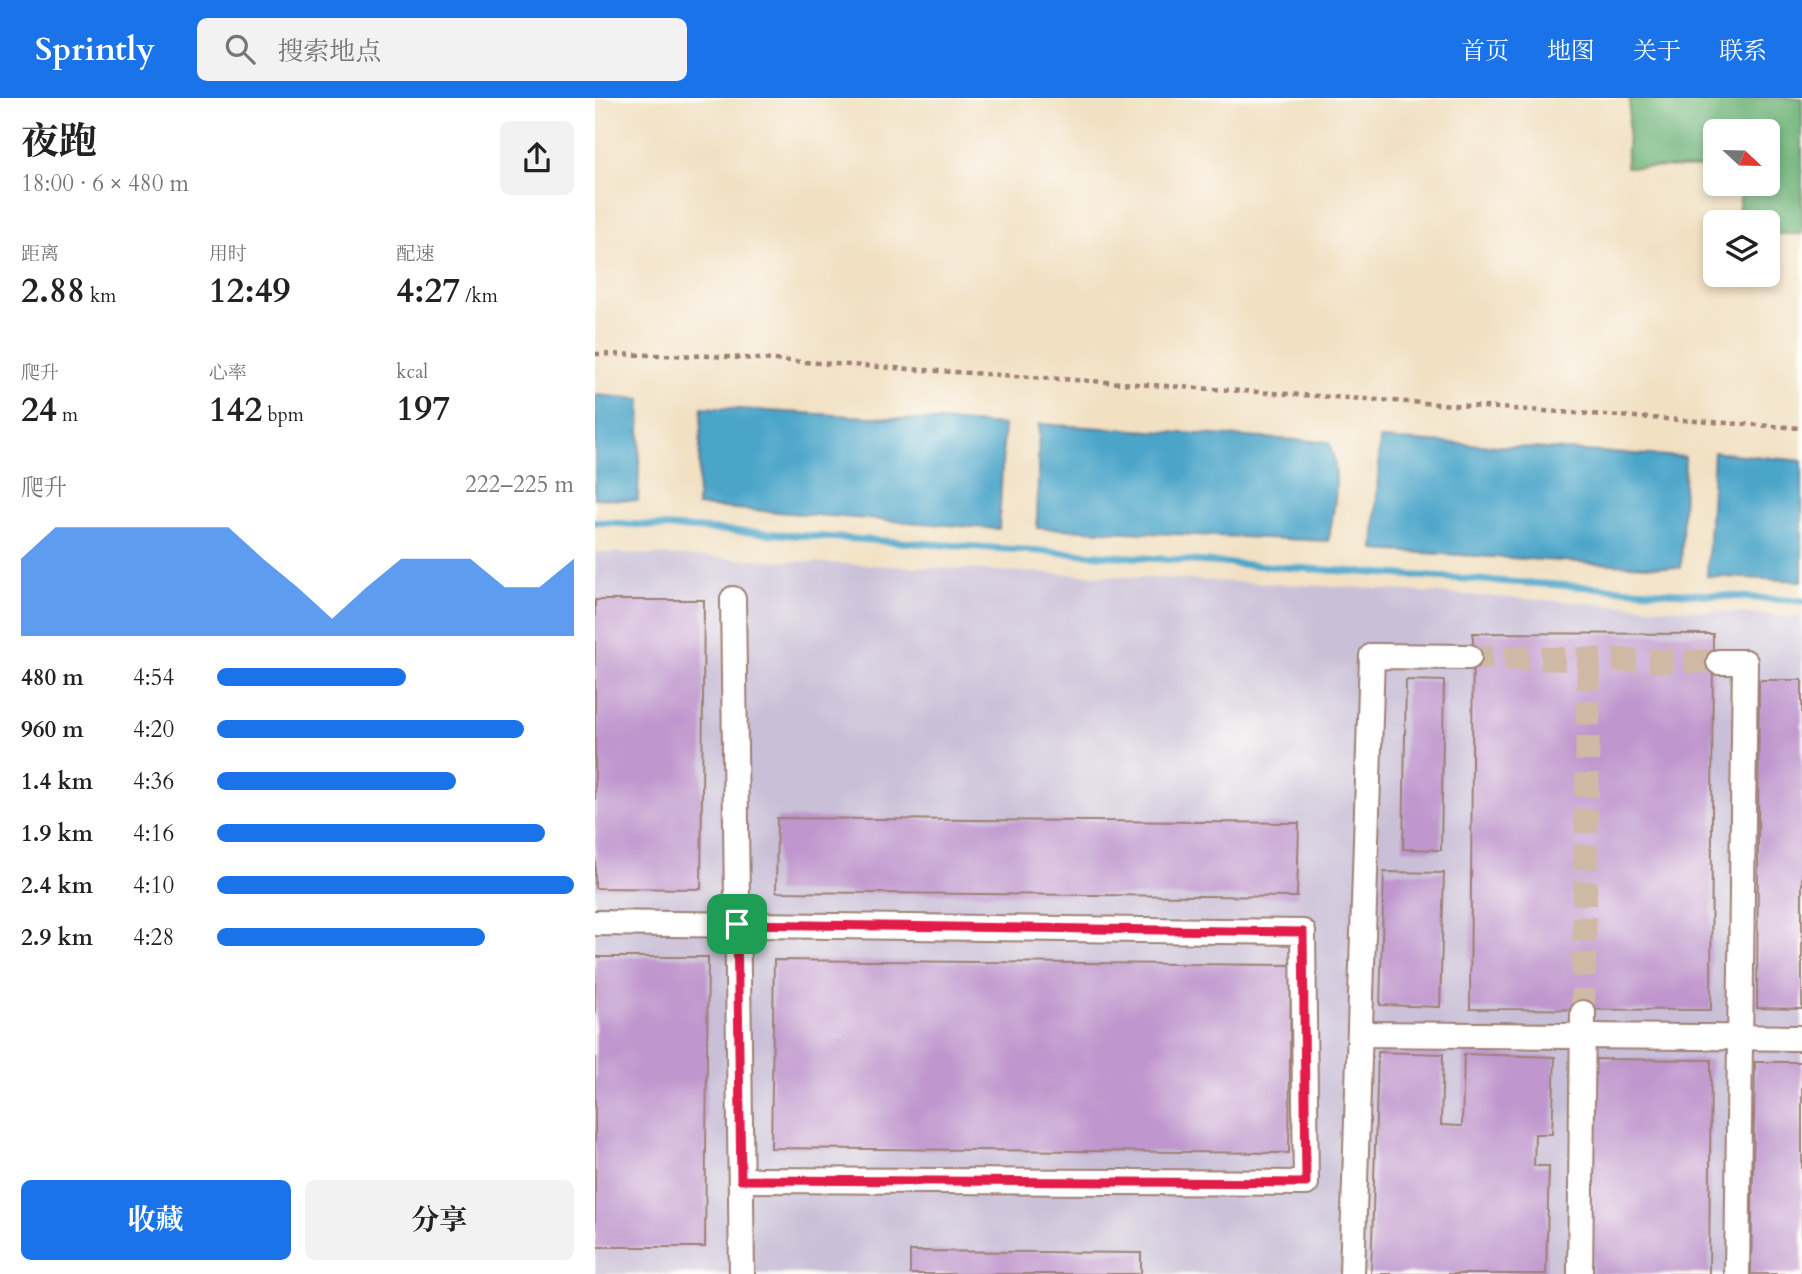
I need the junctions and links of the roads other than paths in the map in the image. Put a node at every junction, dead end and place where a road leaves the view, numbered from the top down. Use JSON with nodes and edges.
{"nodes":[{"id":1,"x":733,"y":599,"type":"dead end"},
{"id":2,"x":1469,"y":657,"type":"tunnel mouth"},
{"id":3,"x":1719,"y":662,"type":"tunnel mouth"},
{"id":4,"x":595,"y":923,"type":"edge"},
{"id":5,"x":737,"y":924,"type":"junction"},
{"id":6,"x":1583,"y":1025,"type":"junction"},
{"id":7,"x":1360,"y":1034,"type":"junction"},
{"id":8,"x":1740,"y":1038,"type":"junction"},
{"id":9,"x":1802,"y":1038,"type":"edge"},
{"id":10,"x":741,"y":1180,"type":"junction"},
{"id":11,"x":742,"y":1274,"type":"edge"},
{"id":12,"x":1352,"y":1274,"type":"edge"},
{"id":13,"x":1580,"y":1274,"type":"edge"},
{"id":14,"x":1737,"y":1274,"type":"edge"}],
"edges":[{"from":1,"to":5,"type":"lane"},
{"from":2,"to":7,"type":"lane"},
{"from":3,"to":8,"type":"lane"},
{"from":4,"to":5,"type":"lane"},
{"from":5,"to":10,"type":"lane"},
{"from":5,"to":10,"type":"lane"},
{"from":6,"to":7,"type":"lane"},
{"from":6,"to":8,"type":"lane"},
{"from":6,"to":13,"type":"lane"},
{"from":7,"to":12,"type":"lane"},
{"from":8,"to":9,"type":"lane"},
{"from":8,"to":14,"type":"lane"},
{"from":10,"to":11,"type":"lane"}]}
